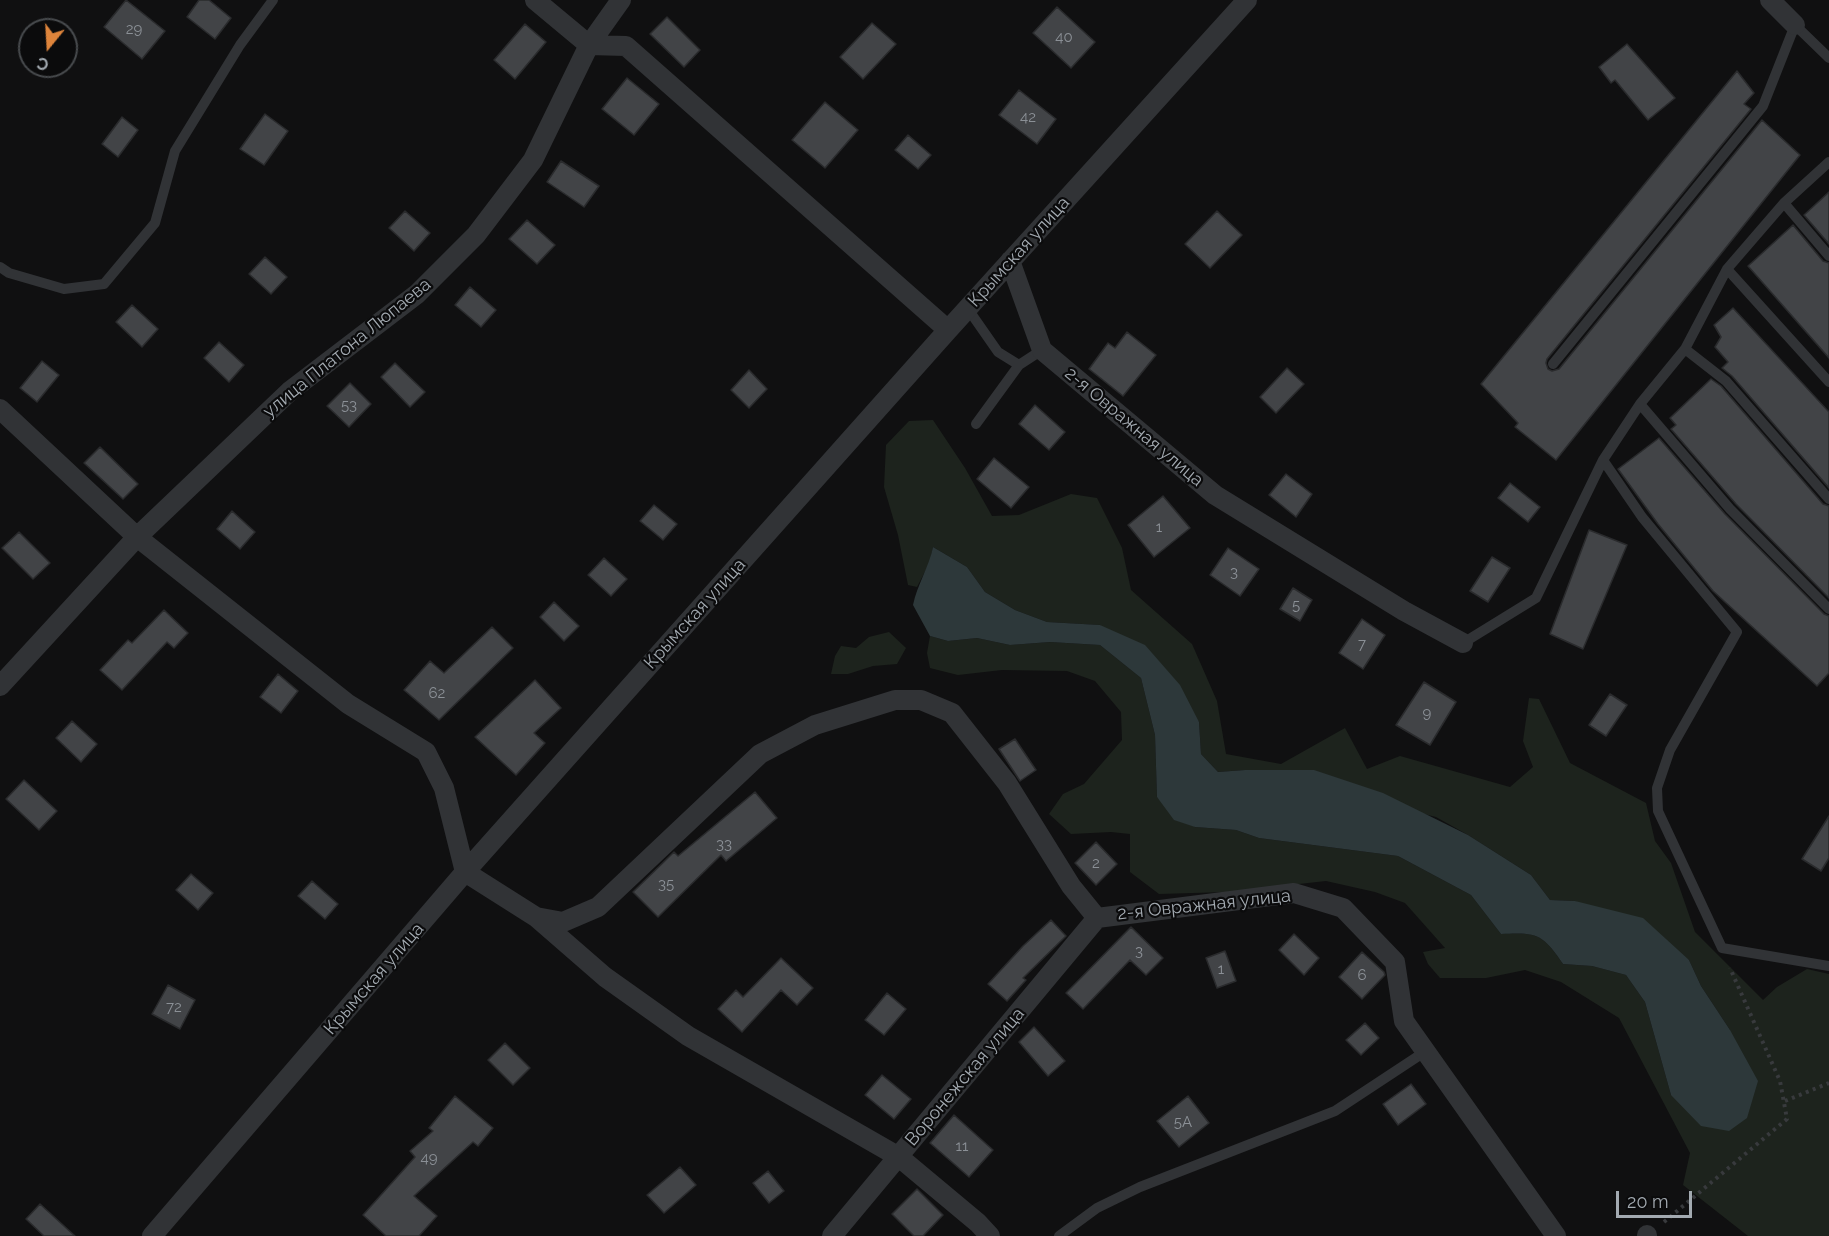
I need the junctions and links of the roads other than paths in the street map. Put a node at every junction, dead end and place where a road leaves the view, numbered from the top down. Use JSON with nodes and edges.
{"nodes":[{"id":1,"x":273,"y":0,"type":"edge"},
{"id":2,"x":535,"y":0,"type":"edge"},
{"id":3,"x":621,"y":0,"type":"edge"},
{"id":4,"x":1247,"y":0,"type":"edge"},
{"id":5,"x":1770,"y":0,"type":"edge"},
{"id":6,"x":1795,"y":25,"type":"junction"},
{"id":7,"x":589,"y":45,"type":"junction"},
{"id":8,"x":1829,"y":58,"type":"edge"},
{"id":9,"x":1829,"y":162,"type":"edge"},
{"id":10,"x":1784,"y":203,"type":"junction"},
{"id":11,"x":1829,"y":256,"type":"edge"},
{"id":12,"x":1010,"y":261,"type":"junction"},
{"id":13,"x":0,"y":267,"type":"edge"},
{"id":14,"x":1727,"y":269,"type":"junction"},
{"id":15,"x":968,"y":309,"type":"junction"},
{"id":16,"x":948,"y":330,"type":"junction"},
{"id":17,"x":1685,"y":349,"type":"junction"},
{"id":18,"x":1042,"y":350,"type":"junction"},
{"id":19,"x":1553,"y":364,"type":"dead end"},
{"id":20,"x":1019,"y":365,"type":"junction"},
{"id":21,"x":1829,"y":382,"type":"edge"},
{"id":22,"x":1640,"y":404,"type":"junction"},
{"id":23,"x":0,"y":409,"type":"edge"},
{"id":24,"x":975,"y":424,"type":"dead end"},
{"id":25,"x":1603,"y":460,"type":"junction"},
{"id":26,"x":1829,"y":499,"type":"edge"},
{"id":27,"x":137,"y":537,"type":"junction"},
{"id":28,"x":1829,"y":609,"type":"edge"},
{"id":29,"x":1462,"y":643,"type":"joint"},
{"id":30,"x":0,"y":686,"type":"edge"},
{"id":31,"x":465,"y":872,"type":"junction"},
{"id":32,"x":536,"y":917,"type":"junction"},
{"id":33,"x":1097,"y":918,"type":"junction"},
{"id":34,"x":1829,"y":966,"type":"edge"},
{"id":35,"x":1426,"y":1051,"type":"junction"},
{"id":36,"x":898,"y":1157,"type":"junction"},
{"id":37,"x":152,"y":1236,"type":"edge"},
{"id":38,"x":832,"y":1236,"type":"edge"},
{"id":39,"x":990,"y":1236,"type":"edge"},
{"id":40,"x":1059,"y":1236,"type":"edge"},
{"id":41,"x":1557,"y":1236,"type":"edge"}],
"edges":[{"from":1,"to":13,"type":"lane"},
{"from":2,"to":7,"type":"street"},
{"from":3,"to":7,"type":"street","name":"улица Платона Люпаева"},
{"from":4,"to":12,"type":"street","name":"Крымская улица"},
{"from":5,"to":6,"type":"street"},
{"from":6,"to":8,"type":"lane"},
{"from":6,"to":19,"type":"lane"},
{"from":7,"to":16,"type":"street"},
{"from":7,"to":27,"type":"street","name":"улица Платона Люпаева"},
{"from":9,"to":10,"type":"lane"},
{"from":10,"to":11,"type":"lane"},
{"from":10,"to":14,"type":"lane"},
{"from":12,"to":15,"type":"street","name":"Крымская улица"},
{"from":12,"to":18,"type":"street"},
{"from":14,"to":17,"type":"lane"},
{"from":14,"to":21,"type":"lane"},
{"from":15,"to":16,"type":"street","name":"Крымская улица"},
{"from":15,"to":20,"type":"lane"},
{"from":16,"to":31,"type":"street","name":"Крымская улица"},
{"from":17,"to":22,"type":"lane"},
{"from":17,"to":26,"type":"lane"},
{"from":18,"to":20,"type":"lane"},
{"from":18,"to":29,"type":"street","name":"2-я Овражная улица"},
{"from":20,"to":24,"type":"lane"},
{"from":22,"to":25,"type":"lane"},
{"from":22,"to":28,"type":"lane"},
{"from":23,"to":27,"type":"street"},
{"from":25,"to":29,"type":"lane"},
{"from":25,"to":34,"type":"lane"},
{"from":27,"to":30,"type":"street","name":"улица Платона Люпаева"},
{"from":27,"to":31,"type":"street"},
{"from":31,"to":32,"type":"street"},
{"from":31,"to":37,"type":"street","name":"Крымская улица"},
{"from":32,"to":33,"type":"street","name":"2-я Овражная улица"},
{"from":32,"to":36,"type":"street"},
{"from":33,"to":35,"type":"street","name":"2-я Овражная улица"},
{"from":33,"to":36,"type":"street","name":"Воронежская улица"},
{"from":35,"to":40,"type":"lane"},
{"from":35,"to":41,"type":"street","name":"2-я Овражная улица"},
{"from":36,"to":38,"type":"street","name":"Воронежская улица"},
{"from":36,"to":39,"type":"street"}]}
